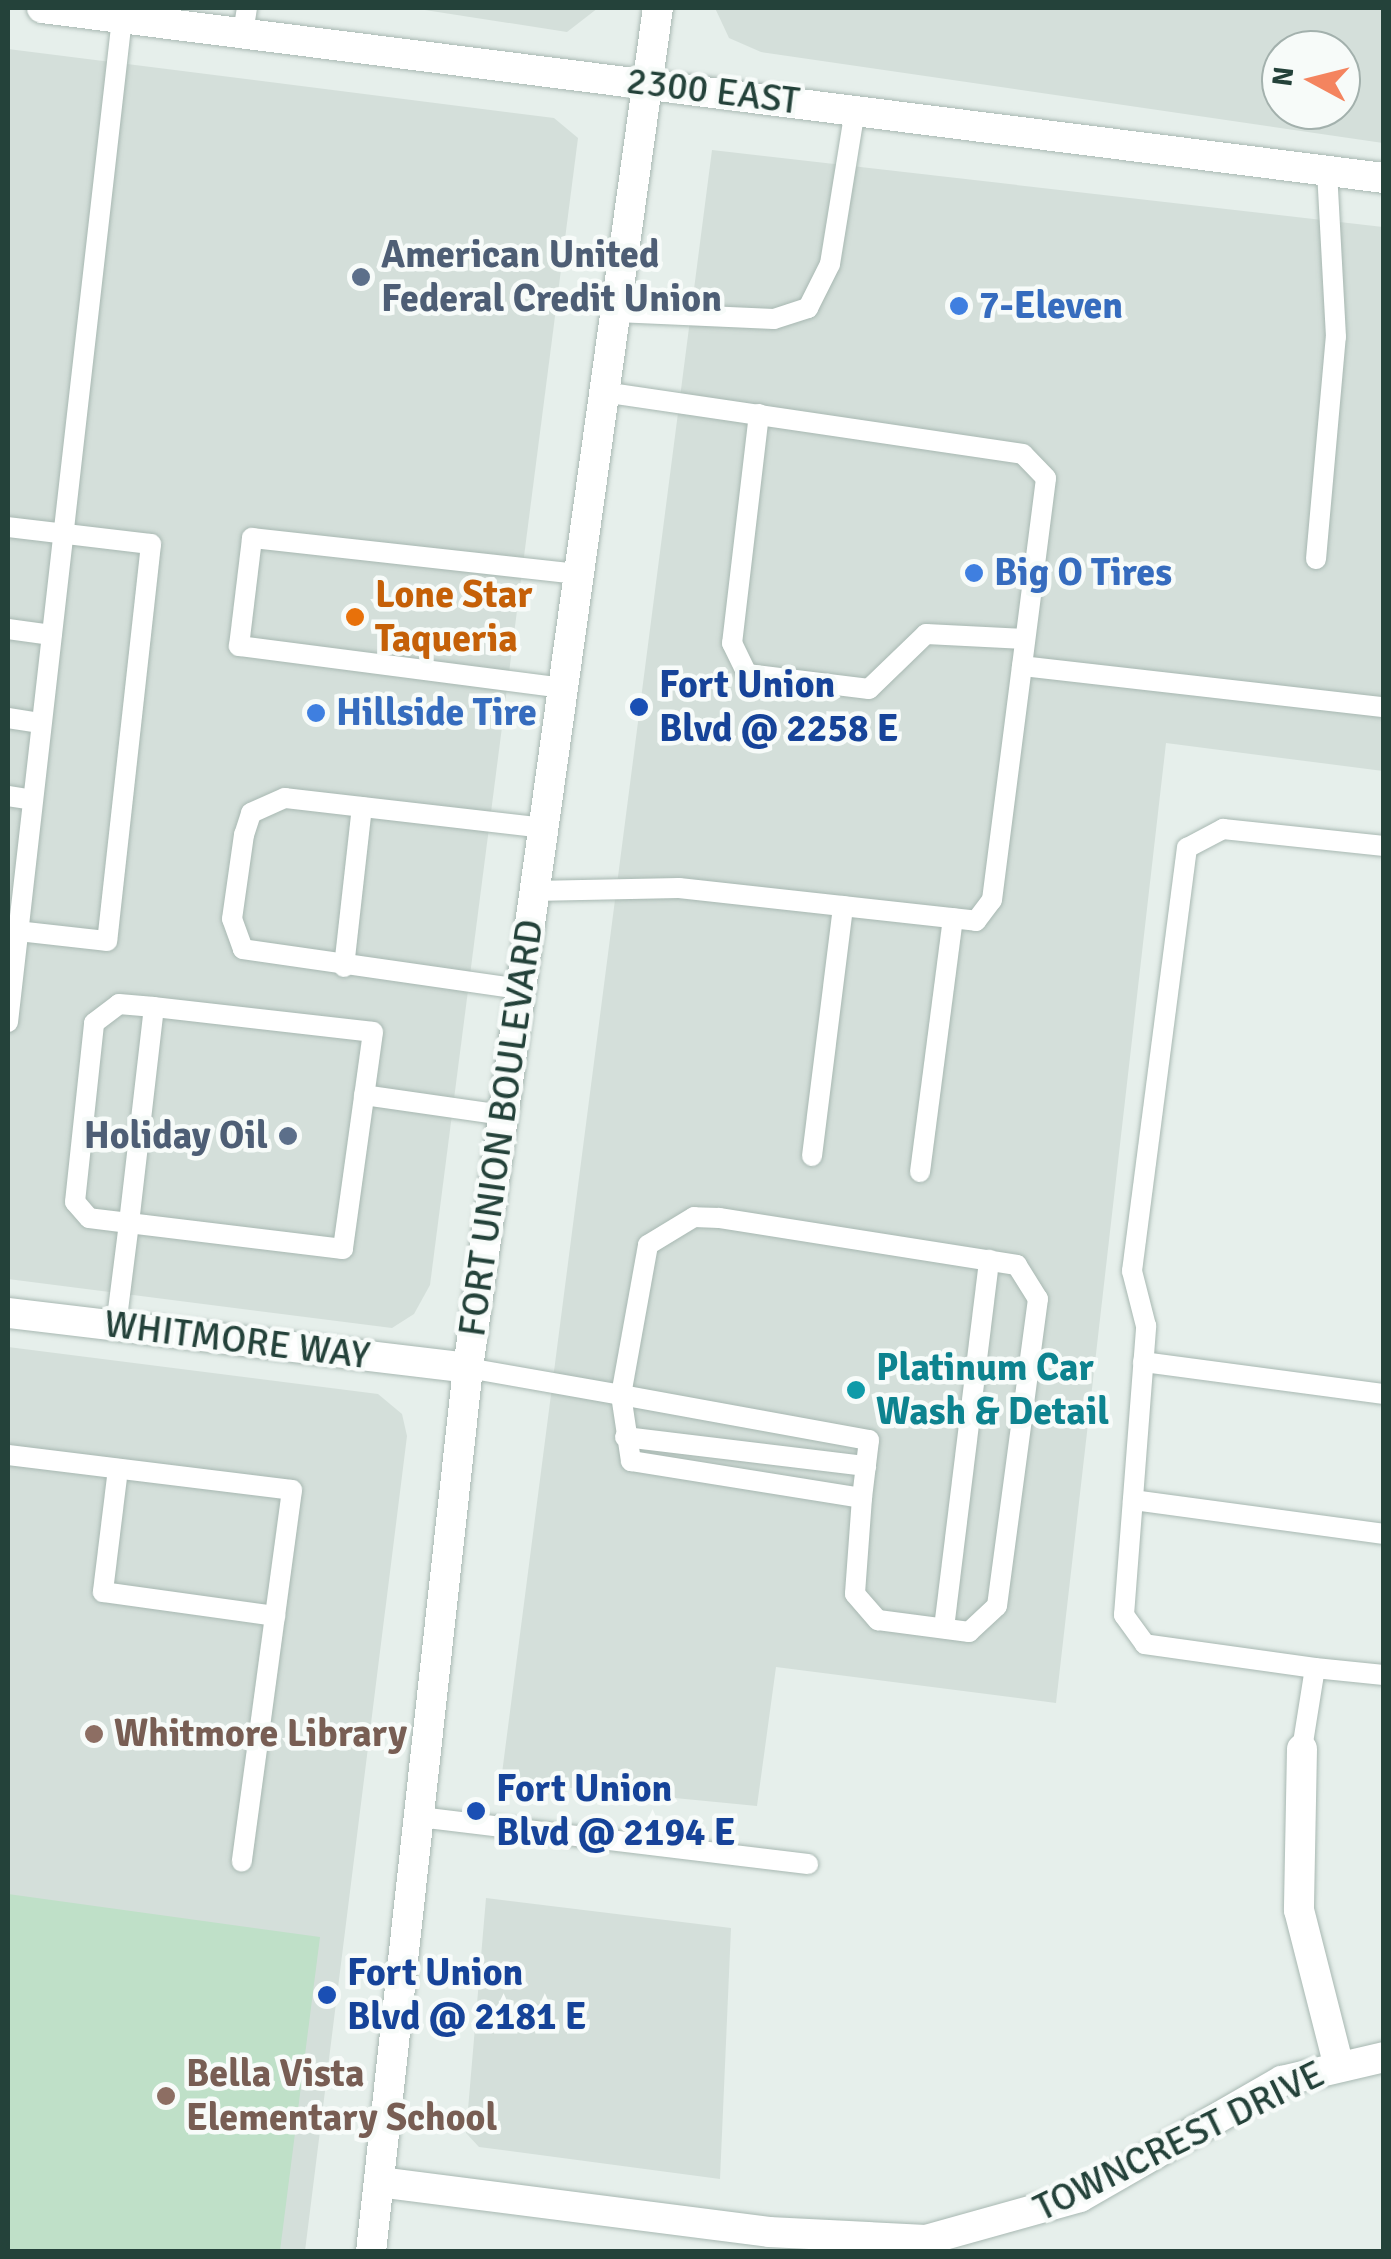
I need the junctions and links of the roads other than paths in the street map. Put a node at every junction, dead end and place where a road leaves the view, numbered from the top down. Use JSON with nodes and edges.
{"nodes":[{"id":1,"x":42,"y":8,"type":"edge"},
{"id":2,"x":658,"y":8,"type":"edge"},
{"id":3,"x":106,"y":13,"type":"edge"},
{"id":4,"x":245,"y":20,"type":"edge"},
{"id":5,"x":648,"y":83,"type":"junction"},
{"id":6,"x":855,"y":109,"type":"junction"},
{"id":7,"x":1327,"y":171,"type":"junction"},
{"id":8,"x":1384,"y":178,"type":"edge"},
{"id":9,"x":616,"y":312,"type":"junction"},
{"id":10,"x":605,"y":392,"type":"junction"},
{"id":11,"x":758,"y":414,"type":"junction"},
{"id":12,"x":8,"y":528,"type":"edge"},
{"id":13,"x":63,"y":534,"type":"junction"},
{"id":14,"x":1316,"y":560,"type":"dead end"},
{"id":15,"x":579,"y":574,"type":"junction"},
{"id":16,"x":8,"y":629,"type":"edge"},
{"id":17,"x":52,"y":634,"type":"junction"},
{"id":18,"x":1025,"y":639,"type":"junction"},
{"id":19,"x":1022,"y":666,"type":"junction"},
{"id":20,"x":563,"y":688,"type":"junction"},
{"id":21,"x":1384,"y":707,"type":"edge"},
{"id":22,"x":8,"y":718,"type":"edge"},
{"id":23,"x":42,"y":723,"type":"junction"},
{"id":24,"x":8,"y":796,"type":"edge"},
{"id":25,"x":33,"y":800,"type":"junction"},
{"id":26,"x":362,"y":807,"type":"junction"},
{"id":27,"x":543,"y":828,"type":"junction"},
{"id":28,"x":1384,"y":846,"type":"edge"},
{"id":29,"x":15,"y":887,"type":"edge"},
{"id":30,"x":534,"y":890,"type":"junction"},
{"id":31,"x":843,"y":906,"type":"junction"},
{"id":32,"x":954,"y":918,"type":"junction"},
{"id":33,"x":18,"y":931,"type":"junction"},
{"id":34,"x":344,"y":966,"type":"junction"},
{"id":35,"x":10,"y":973,"type":"edge"},
{"id":36,"x":520,"y":989,"type":"junction"},
{"id":37,"x":154,"y":1007,"type":"junction"},
{"id":38,"x":8,"y":1022,"type":"edge"},
{"id":39,"x":364,"y":1095,"type":"junction"},
{"id":40,"x":503,"y":1115,"type":"junction"},
{"id":41,"x":812,"y":1156,"type":"dead end"},
{"id":42,"x":920,"y":1172,"type":"dead end"},
{"id":43,"x":129,"y":1223,"type":"junction"},
{"id":44,"x":989,"y":1260,"type":"junction"},
{"id":45,"x":8,"y":1312,"type":"edge"},
{"id":46,"x":116,"y":1326,"type":"junction"},
{"id":47,"x":1143,"y":1362,"type":"junction"},
{"id":48,"x":468,"y":1368,"type":"junction"},
{"id":49,"x":621,"y":1394,"type":"junction"},
{"id":50,"x":1384,"y":1394,"type":"edge"},
{"id":51,"x":625,"y":1436,"type":"junction"},
{"id":52,"x":8,"y":1455,"type":"edge"},
{"id":53,"x":866,"y":1466,"type":"junction"},
{"id":54,"x":118,"y":1468,"type":"junction"},
{"id":55,"x":862,"y":1498,"type":"junction"},
{"id":56,"x":1133,"y":1500,"type":"junction"},
{"id":57,"x":1384,"y":1534,"type":"edge"},
{"id":58,"x":275,"y":1616,"type":"junction"},
{"id":59,"x":944,"y":1628,"type":"junction"},
{"id":60,"x":1315,"y":1668,"type":"junction"},
{"id":61,"x":1384,"y":1675,"type":"edge"},
{"id":62,"x":1302,"y":1749,"type":"joint"},
{"id":63,"x":418,"y":1817,"type":"junction"},
{"id":64,"x":242,"y":1862,"type":"dead end"},
{"id":65,"x":808,"y":1864,"type":"dead end"},
{"id":66,"x":1384,"y":2057,"type":"edge"},
{"id":67,"x":1338,"y":2063,"type":"junction"},
{"id":68,"x":379,"y":2182,"type":"junction"},
{"id":69,"x":1003,"y":2238,"type":"edge"},
{"id":70,"x":371,"y":2252,"type":"edge"}],
"edges":[{"from":1,"to":3,"type":"street","name":"2300 EAST"},
{"from":2,"to":5,"type":"street","name":"FORT UNION BOULEVARD"},
{"from":3,"to":4,"type":"street","name":"2300 EAST"},
{"from":3,"to":13,"type":"lane"},
{"from":4,"to":5,"type":"street","name":"2300 EAST"},
{"from":5,"to":6,"type":"street","name":"2300 EAST"},
{"from":5,"to":9,"type":"street","name":"FORT UNION BOULEVARD"},
{"from":6,"to":7,"type":"street","name":"2300 EAST"},
{"from":6,"to":9,"type":"lane"},
{"from":7,"to":8,"type":"street","name":"2300 EAST"},
{"from":7,"to":14,"type":"lane"},
{"from":9,"to":10,"type":"street","name":"FORT UNION BOULEVARD"},
{"from":10,"to":11,"type":"lane"},
{"from":10,"to":15,"type":"street","name":"FORT UNION BOULEVARD"},
{"from":11,"to":18,"type":"lane"},
{"from":11,"to":18,"type":"lane"},
{"from":12,"to":13,"type":"lane"},
{"from":13,"to":17,"type":"lane"},
{"from":13,"to":33,"type":"lane"},
{"from":15,"to":20,"type":"street","name":"FORT UNION BOULEVARD"},
{"from":15,"to":20,"type":"lane"},
{"from":16,"to":17,"type":"lane"},
{"from":17,"to":23,"type":"lane"},
{"from":18,"to":19,"type":"lane"},
{"from":19,"to":21,"type":"lane"},
{"from":19,"to":32,"type":"lane"},
{"from":20,"to":27,"type":"street","name":"FORT UNION BOULEVARD"},
{"from":22,"to":23,"type":"lane"},
{"from":23,"to":25,"type":"lane"},
{"from":24,"to":25,"type":"lane"},
{"from":25,"to":29,"type":"lane"},
{"from":26,"to":27,"type":"lane"},
{"from":26,"to":34,"type":"lane"},
{"from":26,"to":34,"type":"lane"},
{"from":27,"to":30,"type":"street","name":"FORT UNION BOULEVARD"},
{"from":28,"to":47,"type":"lane"},
{"from":29,"to":33,"type":"lane"},
{"from":30,"to":31,"type":"lane"},
{"from":30,"to":36,"type":"street","name":"FORT UNION BOULEVARD"},
{"from":31,"to":32,"type":"lane"},
{"from":31,"to":41,"type":"lane"},
{"from":32,"to":42,"type":"lane"},
{"from":33,"to":35,"type":"lane"},
{"from":34,"to":36,"type":"lane"},
{"from":35,"to":38,"type":"lane"},
{"from":36,"to":40,"type":"street","name":"FORT UNION BOULEVARD"},
{"from":37,"to":39,"type":"lane"},
{"from":37,"to":43,"type":"lane"},
{"from":37,"to":43,"type":"lane"},
{"from":39,"to":40,"type":"lane"},
{"from":39,"to":43,"type":"lane"},
{"from":40,"to":48,"type":"street","name":"FORT UNION BOULEVARD"},
{"from":43,"to":46,"type":"lane"},
{"from":44,"to":49,"type":"lane"},
{"from":44,"to":59,"type":"lane"},
{"from":44,"to":59,"type":"lane"},
{"from":45,"to":46,"type":"street","name":"WHITMORE WAY"},
{"from":46,"to":48,"type":"street","name":"WHITMORE WAY"},
{"from":47,"to":50,"type":"lane"},
{"from":47,"to":56,"type":"lane"},
{"from":48,"to":49,"type":"lane"},
{"from":48,"to":63,"type":"street","name":"FORT UNION BOULEVARD"},
{"from":49,"to":51,"type":"lane"},
{"from":49,"to":53,"type":"lane"},
{"from":51,"to":53,"type":"lane"},
{"from":51,"to":55,"type":"lane"},
{"from":52,"to":54,"type":"lane"},
{"from":53,"to":55,"type":"lane"},
{"from":54,"to":58,"type":"lane"},
{"from":54,"to":58,"type":"lane"},
{"from":55,"to":59,"type":"lane"},
{"from":56,"to":57,"type":"lane"},
{"from":56,"to":60,"type":"lane"},
{"from":58,"to":64,"type":"lane"},
{"from":60,"to":61,"type":"lane"},
{"from":60,"to":62,"type":"lane"},
{"from":62,"to":67,"type":"street"},
{"from":63,"to":65,"type":"lane"},
{"from":63,"to":68,"type":"street","name":"FORT UNION BOULEVARD"},
{"from":66,"to":67,"type":"street","name":"TOWNCREST DRIVE"},
{"from":67,"to":69,"type":"street","name":"TOWNCREST DRIVE"},
{"from":68,"to":69,"type":"street","name":"TOWNCREST DRIVE"},
{"from":68,"to":70,"type":"street","name":"FORT UNION BOULEVARD"}]}
